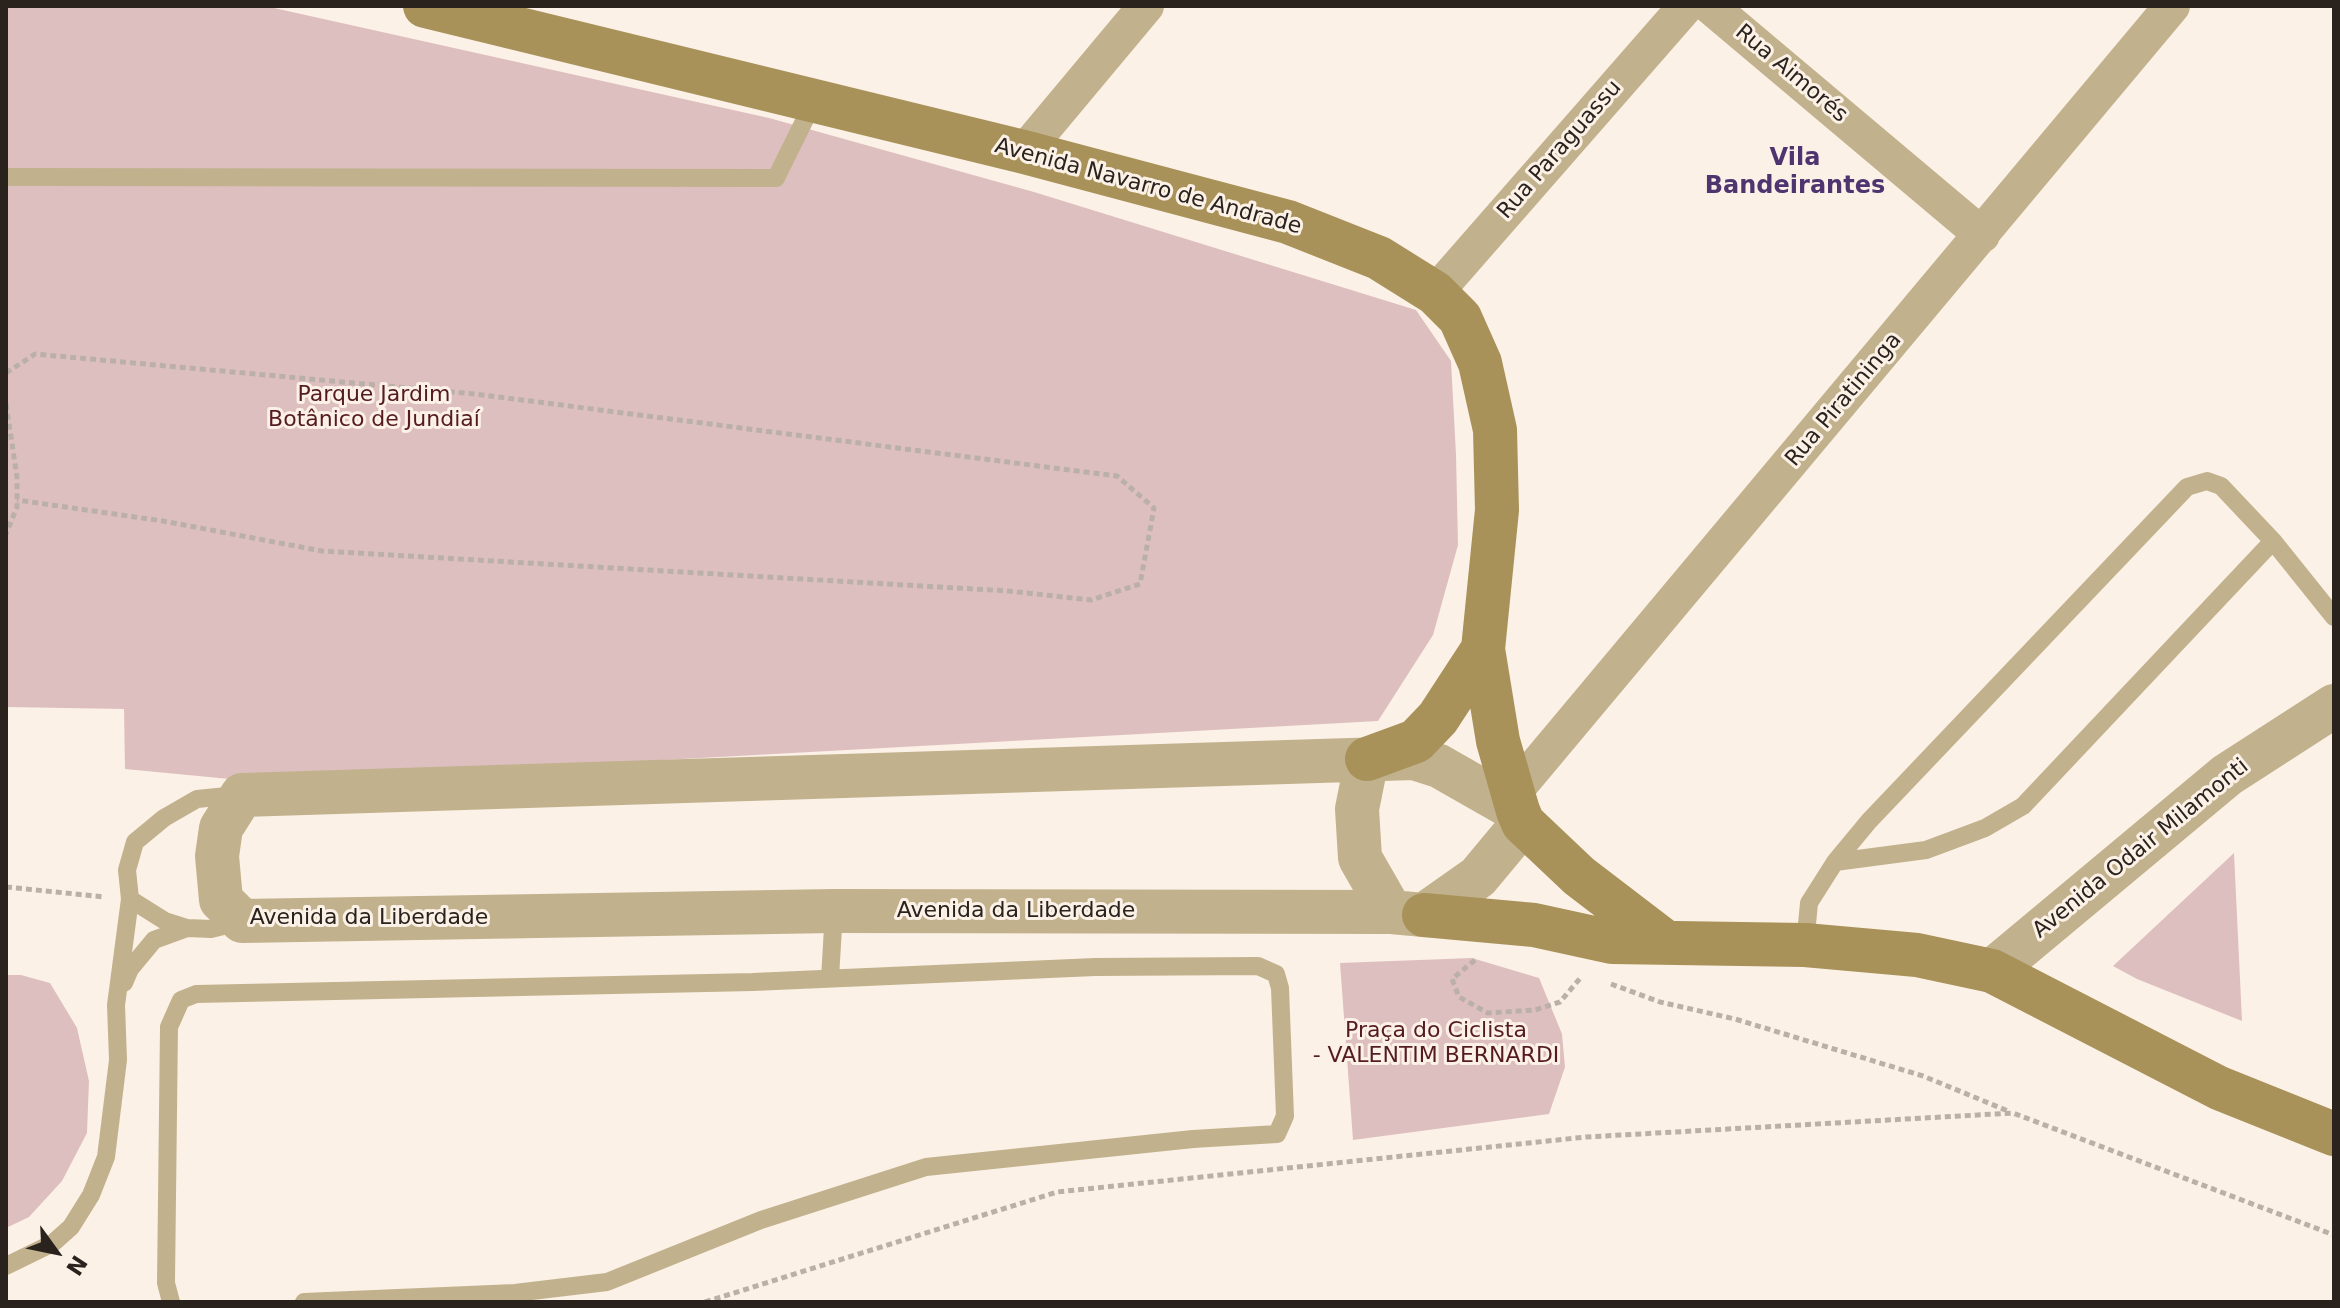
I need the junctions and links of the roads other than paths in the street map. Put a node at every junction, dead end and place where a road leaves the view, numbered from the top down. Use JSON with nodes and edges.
{"nodes":[{"id":1,"x":425,"y":6,"type":"edge"},
{"id":2,"x":1146,"y":6,"type":"edge"},
{"id":3,"x":1686,"y":6,"type":"edge"},
{"id":4,"x":1710,"y":6,"type":"edge"},
{"id":5,"x":2172,"y":6,"type":"edge"},
{"id":6,"x":814,"y":101,"type":"junction"},
{"id":7,"x":1024,"y":152,"type":"junction"},
{"id":8,"x":6,"y":177,"type":"edge"},
{"id":9,"x":1982,"y":235,"type":"junction"},
{"id":10,"x":1435,"y":293,"type":"junction"},
{"id":11,"x":2273,"y":541,"type":"junction"},
{"id":12,"x":2334,"y":617,"type":"edge"},
{"id":13,"x":1483,"y":649,"type":"junction"},
{"id":14,"x":2334,"y":706,"type":"edge"},
{"id":15,"x":1367,"y":759,"type":"junction"},
{"id":16,"x":242,"y":795,"type":"junction"},
{"id":17,"x":1518,"y":809,"type":"junction"},
{"id":18,"x":1835,"y":862,"type":"junction"},
{"id":19,"x":130,"y":899,"type":"junction"},
{"id":20,"x":834,"y":911,"type":"junction"},
{"id":21,"x":1408,"y":914,"type":"junction"},
{"id":22,"x":242,"y":921,"type":"junction"},
{"id":23,"x":187,"y":928,"type":"junction"},
{"id":24,"x":1664,"y":941,"type":"junction"},
{"id":25,"x":1805,"y":945,"type":"junction"},
{"id":26,"x":1992,"y":971,"type":"junction"},
{"id":27,"x":830,"y":978,"type":"junction"},
{"id":28,"x":116,"y":1005,"type":"junction"},
{"id":29,"x":2334,"y":1134,"type":"edge"},
{"id":30,"x":6,"y":1266,"type":"edge"},
{"id":31,"x":171,"y":1302,"type":"edge"},
{"id":32,"x":304,"y":1302,"type":"edge"}],
"edges":[{"from":1,"to":6,"type":"main road","name":"Avenida Navarro de Andrade"},
{"from":2,"to":7,"type":"street"},
{"from":3,"to":10,"type":"street","name":"Rua Paraguassu"},
{"from":4,"to":9,"type":"street","name":"Rua Aimorés"},
{"from":5,"to":9,"type":"street","name":"Rua Piratininga"},
{"from":6,"to":7,"type":"main road","name":"Avenida Navarro de Andrade"},
{"from":6,"to":8,"type":"lane"},
{"from":7,"to":10,"type":"main road","name":"Avenida Navarro de Andrade"},
{"from":9,"to":17,"type":"street","name":"Rua Piratininga"},
{"from":10,"to":13,"type":"main road","name":"Avenida Navarro de Andrade"},
{"from":11,"to":12,"type":"lane"},
{"from":11,"to":18,"type":"lane"},
{"from":11,"to":18,"type":"lane"},
{"from":13,"to":15,"type":"main road"},
{"from":13,"to":17,"type":"main road","name":"Avenida Navarro de Andrade"},
{"from":14,"to":26,"type":"street","name":"Avenida Odair Milamonti"},
{"from":15,"to":16,"type":"street"},
{"from":15,"to":17,"type":"street"},
{"from":15,"to":21,"type":"street"},
{"from":16,"to":19,"type":"lane"},
{"from":16,"to":22,"type":"street","name":"Avenida da Liberdade"},
{"from":17,"to":21,"type":"street"},
{"from":17,"to":24,"type":"main road","name":"Avenida Navarro de Andrade"},
{"from":18,"to":25,"type":"lane"},
{"from":19,"to":23,"type":"lane"},
{"from":19,"to":28,"type":"lane"},
{"from":20,"to":21,"type":"street","name":"Avenida da Liberdade"},
{"from":20,"to":22,"type":"street","name":"Avenida da Liberdade"},
{"from":20,"to":27,"type":"lane"},
{"from":21,"to":24,"type":"main road"},
{"from":22,"to":23,"type":"lane"},
{"from":23,"to":28,"type":"lane"},
{"from":24,"to":25,"type":"main road"},
{"from":25,"to":26,"type":"main road"},
{"from":26,"to":29,"type":"main road"},
{"from":27,"to":31,"type":"lane"},
{"from":27,"to":32,"type":"lane"},
{"from":28,"to":30,"type":"lane"}]}
